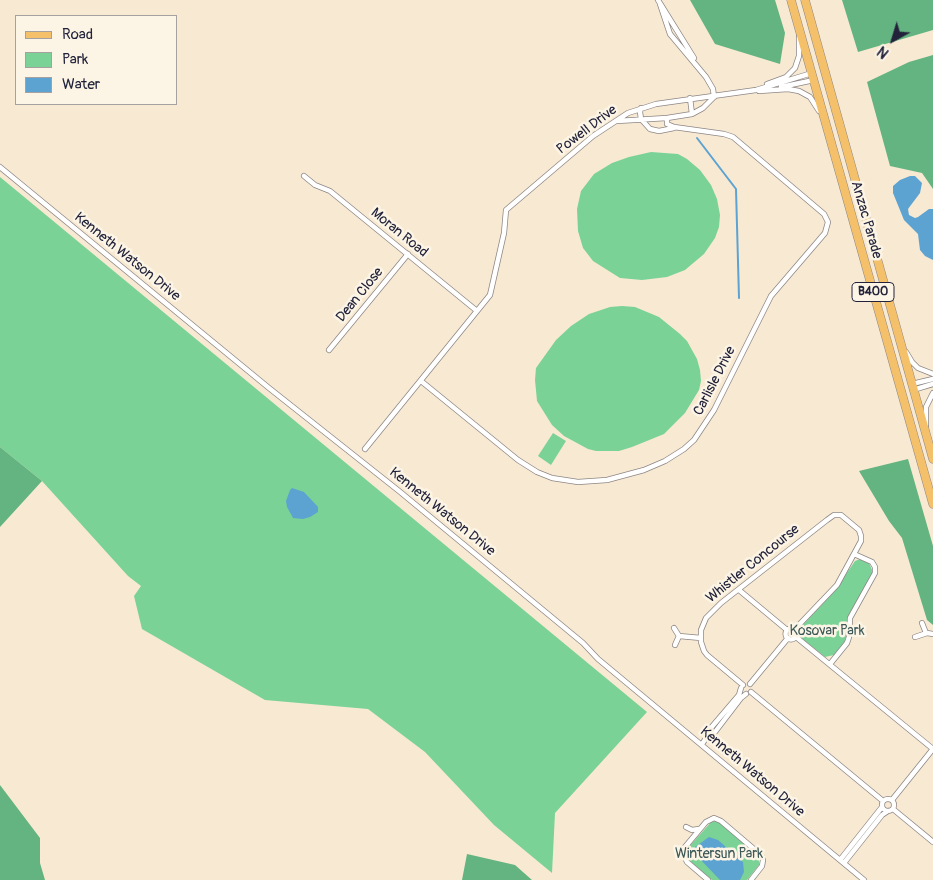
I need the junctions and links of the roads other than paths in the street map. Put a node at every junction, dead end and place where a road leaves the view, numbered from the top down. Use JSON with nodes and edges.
{"nodes":[{"id":1,"x":791,"y":0,"type":"edge"},
{"id":2,"x":805,"y":0,"type":"edge"},
{"id":3,"x":659,"y":2,"type":"edge"},
{"id":4,"x":798,"y":24,"type":"junction"},
{"id":5,"x":701,"y":70,"type":"junction"},
{"id":6,"x":825,"y":72,"type":"junction"},
{"id":7,"x":813,"y":77,"type":"junction"},
{"id":8,"x":747,"y":92,"type":"junction"},
{"id":9,"x":714,"y":97,"type":"junction"},
{"id":10,"x":690,"y":98,"type":"junction"},
{"id":11,"x":642,"y":107,"type":"junction"},
{"id":12,"x":692,"y":114,"type":"junction"},
{"id":13,"x":667,"y":118,"type":"junction"},
{"id":14,"x":641,"y":120,"type":"junction"},
{"id":15,"x":613,"y":122,"type":"junction"},
{"id":16,"x":678,"y":128,"type":"junction"},
{"id":17,"x":828,"y":133,"type":"junction"},
{"id":18,"x":0,"y":167,"type":"edge"},
{"id":19,"x":304,"y":176,"type":"dead end"},
{"id":20,"x":408,"y":254,"type":"junction"},
{"id":21,"x":478,"y":311,"type":"junction"},
{"id":22,"x":900,"y":340,"type":"junction"},
{"id":23,"x":329,"y":350,"type":"dead end"},
{"id":24,"x":933,"y":374,"type":"edge"},
{"id":25,"x":933,"y":379,"type":"edge"},
{"id":26,"x":420,"y":381,"type":"junction"},
{"id":27,"x":933,"y":384,"type":"edge"},
{"id":28,"x":912,"y":387,"type":"junction"},
{"id":29,"x":901,"y":390,"type":"junction"},
{"id":30,"x":933,"y":393,"type":"edge"},
{"id":31,"x":927,"y":436,"type":"junction"},
{"id":32,"x":365,"y":449,"type":"dead end"},
{"id":33,"x":933,"y":459,"type":"edge"},
{"id":34,"x":933,"y":504,"type":"edge"},
{"id":35,"x":854,"y":554,"type":"junction"},
{"id":36,"x":739,"y":590,"type":"junction"},
{"id":37,"x":922,"y":623,"type":"dead end"},
{"id":38,"x":674,"y":628,"type":"dead end"},
{"id":39,"x":795,"y":629,"type":"junction"},
{"id":40,"x":787,"y":630,"type":"junction"},
{"id":41,"x":926,"y":633,"type":"junction"},
{"id":42,"x":933,"y":634,"type":"edge"},
{"id":43,"x":679,"y":636,"type":"junction"},
{"id":44,"x":796,"y":637,"type":"junction"},
{"id":45,"x":915,"y":637,"type":"dead end"},
{"id":46,"x":701,"y":638,"type":"junction"},
{"id":47,"x":788,"y":638,"type":"junction"},
{"id":48,"x":675,"y":645,"type":"dead end"},
{"id":49,"x":830,"y":664,"type":"junction"},
{"id":50,"x":750,"y":684,"type":"junction"},
{"id":51,"x":742,"y":686,"type":"junction"},
{"id":52,"x":749,"y":693,"type":"junction"},
{"id":53,"x":709,"y":734,"type":"junction"},
{"id":54,"x":702,"y":744,"type":"junction"},
{"id":55,"x":933,"y":749,"type":"edge"},
{"id":56,"x":892,"y":800,"type":"junction"},
{"id":57,"x":883,"y":801,"type":"junction"},
{"id":58,"x":882,"y":807,"type":"junction"},
{"id":59,"x":890,"y":810,"type":"junction"},
{"id":60,"x":701,"y":828,"type":"junction"},
{"id":61,"x":690,"y":841,"type":"junction"},
{"id":62,"x":933,"y":842,"type":"edge"},
{"id":63,"x":842,"y":861,"type":"junction"},
{"id":64,"x":698,"y":872,"type":"junction"},
{"id":65,"x":757,"y":872,"type":"junction"},
{"id":66,"x":699,"y":880,"type":"edge"},
{"id":67,"x":707,"y":880,"type":"edge"},
{"id":68,"x":751,"y":880,"type":"edge"},
{"id":69,"x":757,"y":880,"type":"edge"},
{"id":70,"x":864,"y":880,"type":"edge"}],
"edges":[{"from":1,"to":4,"type":"main road","name":"Anzac Parade","number":"B400"},
{"from":2,"to":6,"type":"main road","name":"Anzac Parade","number":"B400"},
{"from":3,"to":5,"type":"street"},
{"from":3,"to":5,"type":"street"},
{"from":4,"to":7,"type":"main road","name":"Anzac Parade","number":"B400"},
{"from":4,"to":8,"type":"street"},
{"from":5,"to":9,"type":"street"},
{"from":6,"to":7,"type":"main road"},
{"from":6,"to":22,"type":"main road","name":"Anzac Parade","number":"B400"},
{"from":7,"to":8,"type":"street","name":"Powell Drive"},
{"from":7,"to":17,"type":"main road","name":"Anzac Parade","number":"B400"},
{"from":8,"to":9,"type":"street","name":"Powell Drive"},
{"from":8,"to":17,"type":"street"},
{"from":9,"to":10,"type":"street","name":"Powell Drive"},
{"from":9,"to":12,"type":"street"},
{"from":10,"to":11,"type":"street","name":"Powell Drive"},
{"from":10,"to":12,"type":"street"},
{"from":11,"to":14,"type":"street"},
{"from":11,"to":15,"type":"street","name":"Powell Drive"},
{"from":12,"to":13,"type":"street"},
{"from":13,"to":14,"type":"street"},
{"from":13,"to":16,"type":"street"},
{"from":14,"to":15,"type":"street"},
{"from":14,"to":16,"type":"street","name":"Carlisle Drive"},
{"from":15,"to":21,"type":"street","name":"Powell Drive"},
{"from":16,"to":26,"type":"street","name":"Carlisle Drive"},
{"from":17,"to":29,"type":"main road","name":"Anzac Parade","number":"B400"},
{"from":18,"to":54,"type":"street","name":"Kenneth Watson Drive"},
{"from":19,"to":20,"type":"street","name":"Moran Road"},
{"from":20,"to":21,"type":"street","name":"Moran Road"},
{"from":20,"to":23,"type":"street","name":"Dean Close"},
{"from":21,"to":26,"type":"street"},
{"from":22,"to":24,"type":"street"},
{"from":22,"to":28,"type":"main road","name":"Anzac Parade","number":"B400"},
{"from":25,"to":28,"type":"street"},
{"from":26,"to":32,"type":"street"},
{"from":27,"to":28,"type":"street"},
{"from":28,"to":29,"type":"main road"},
{"from":28,"to":31,"type":"main road","name":"Anzac Parade","number":"B400"},
{"from":29,"to":34,"type":"main road","name":"Anzac Parade","number":"B400"},
{"from":30,"to":31,"type":"street"},
{"from":31,"to":33,"type":"main road","name":"Anzac Parade","number":"B400"},
{"from":35,"to":36,"type":"street","name":"Whistler Concourse"},
{"from":35,"to":39,"type":"street"},
{"from":35,"to":49,"type":"street"},
{"from":36,"to":40,"type":"street"},
{"from":36,"to":46,"type":"street","name":"Whistler Concourse"},
{"from":37,"to":41,"type":"street"},
{"from":38,"to":43,"type":"street"},
{"from":39,"to":40,"type":"street"},
{"from":39,"to":44,"type":"street"},
{"from":40,"to":47,"type":"street"},
{"from":41,"to":42,"type":"street"},
{"from":41,"to":45,"type":"street"},
{"from":43,"to":46,"type":"street"},
{"from":43,"to":48,"type":"street"},
{"from":44,"to":47,"type":"street"},
{"from":44,"to":49,"type":"street"},
{"from":46,"to":51,"type":"street"},
{"from":47,"to":50,"type":"street"},
{"from":49,"to":55,"type":"street"},
{"from":50,"to":51,"type":"street"},
{"from":50,"to":52,"type":"street"},
{"from":51,"to":52,"type":"street"},
{"from":51,"to":53,"type":"street"},
{"from":52,"to":53,"type":"street"},
{"from":52,"to":57,"type":"street"},
{"from":53,"to":54,"type":"street"},
{"from":54,"to":63,"type":"street","name":"Kenneth Watson Drive"},
{"from":55,"to":56,"type":"street"},
{"from":56,"to":57,"type":"street"},
{"from":56,"to":59,"type":"street"},
{"from":57,"to":58,"type":"street"},
{"from":58,"to":59,"type":"street"},
{"from":58,"to":63,"type":"street"},
{"from":59,"to":62,"type":"street"},
{"from":59,"to":63,"type":"street"},
{"from":60,"to":61,"type":"street"},
{"from":60,"to":61,"type":"street"},
{"from":60,"to":65,"type":"street"},
{"from":61,"to":64,"type":"street"},
{"from":63,"to":70,"type":"street","name":"Kenneth Watson Drive"},
{"from":64,"to":66,"type":"street"},
{"from":64,"to":67,"type":"street"},
{"from":65,"to":68,"type":"street"},
{"from":65,"to":69,"type":"street"}]}
